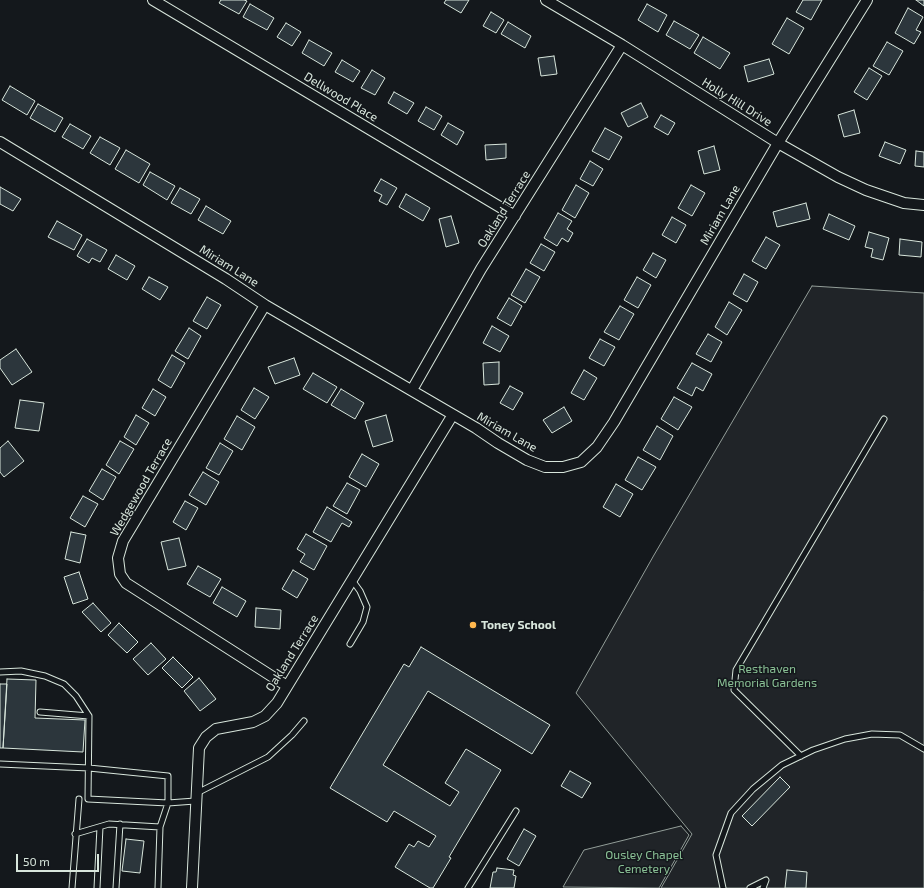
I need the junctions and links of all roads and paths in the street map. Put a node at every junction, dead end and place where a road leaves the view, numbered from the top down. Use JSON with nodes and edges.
{"nodes":[{"id":1,"x":153,"y":0,"type":"edge"},
{"id":2,"x":546,"y":0,"type":"edge"},
{"id":3,"x":865,"y":1,"type":"edge"},
{"id":4,"x":622,"y":45,"type":"junction"},
{"id":5,"x":0,"y":142,"type":"edge"},
{"id":6,"x":778,"y":143,"type":"junction"},
{"id":7,"x":924,"y":205,"type":"edge"},
{"id":8,"x":515,"y":216,"type":"junction"},
{"id":9,"x":265,"y":305,"type":"junction"},
{"id":10,"x":412,"y":390,"type":"junction"},
{"id":11,"x":452,"y":416,"type":"junction"},
{"id":12,"x":884,"y":419,"type":"dead end"},
{"id":13,"x":352,"y":580,"type":"junction"},
{"id":14,"x":350,"y":644,"type":"dead end"},
{"id":15,"x":0,"y":672,"type":"edge"},
{"id":16,"x":287,"y":686,"type":"junction"},
{"id":17,"x":40,"y":712,"type":"dead end"},
{"id":18,"x":89,"y":716,"type":"junction"},
{"id":19,"x":304,"y":722,"type":"dead end"},
{"id":20,"x":924,"y":749,"type":"edge"},
{"id":21,"x":801,"y":756,"type":"junction"},
{"id":22,"x":0,"y":764,"type":"edge"},
{"id":23,"x":89,"y":768,"type":"junction"},
{"id":24,"x":195,"y":797,"type":"junction"},
{"id":25,"x":79,"y":799,"type":"dead end"},
{"id":26,"x":168,"y":804,"type":"junction"},
{"id":27,"x":516,"y":811,"type":"dead end"},
{"id":28,"x":120,"y":824,"type":"junction"},
{"id":29,"x":100,"y":827,"type":"junction"},
{"id":30,"x":160,"y":827,"type":"junction"},
{"id":31,"x":75,"y":834,"type":"junction"},
{"id":32,"x":72,"y":888,"type":"edge"},
{"id":33,"x":97,"y":888,"type":"edge"},
{"id":34,"x":116,"y":888,"type":"edge"},
{"id":35,"x":158,"y":888,"type":"edge"},
{"id":36,"x":192,"y":888,"type":"edge"},
{"id":37,"x":468,"y":888,"type":"edge"},
{"id":38,"x":723,"y":888,"type":"edge"},
{"id":39,"x":750,"y":888,"type":"edge"},
{"id":40,"x":763,"y":888,"type":"edge"}],
"edges":[{"from":1,"to":8,"type":"street","name":"Dellwood Place"},
{"from":2,"to":4,"type":"street","name":"Holly Hill Drive"},
{"from":3,"to":6,"type":"street","name":"Miriam Lane"},
{"from":4,"to":6,"type":"street","name":"Holly Hill Drive"},
{"from":4,"to":8,"type":"street","name":"Oakland Terrace"},
{"from":5,"to":9,"type":"street","name":"Miriam Lane"},
{"from":6,"to":7,"type":"street","name":"Holly Hill Drive"},
{"from":6,"to":11,"type":"street","name":"Miriam Lane"},
{"from":8,"to":10,"type":"street","name":"Oakland Terrace"},
{"from":9,"to":10,"type":"street","name":"Miriam Lane"},
{"from":9,"to":16,"type":"street","name":"Wedgewood Terrace"},
{"from":10,"to":11,"type":"street","name":"Miriam Lane"},
{"from":11,"to":13,"type":"street","name":"Oakland Terrace"},
{"from":12,"to":21,"type":"lane"},
{"from":13,"to":14,"type":"lane"},
{"from":13,"to":16,"type":"street","name":"Oakland Terrace"},
{"from":15,"to":18,"type":"lane"},
{"from":16,"to":24,"type":"street","name":"Oakland Terrace"},
{"from":17,"to":18,"type":"lane"},
{"from":18,"to":23,"type":"lane"},
{"from":19,"to":24,"type":"lane"},
{"from":20,"to":21,"type":"lane"},
{"from":21,"to":38,"type":"lane"},
{"from":22,"to":23,"type":"lane"},
{"from":23,"to":26,"type":"lane"},
{"from":23,"to":26,"type":"lane"},
{"from":24,"to":26,"type":"lane"},
{"from":24,"to":36,"type":"street","name":"Oakland Terrace"},
{"from":25,"to":31,"type":"lane"},
{"from":26,"to":30,"type":"lane"},
{"from":27,"to":37,"type":"lane"},
{"from":28,"to":29,"type":"lane"},
{"from":28,"to":30,"type":"lane"},
{"from":28,"to":34,"type":"lane"},
{"from":29,"to":31,"type":"lane"},
{"from":29,"to":33,"type":"lane"},
{"from":30,"to":35,"type":"lane"},
{"from":31,"to":32,"type":"lane"},
{"from":39,"to":40,"type":"lane"}]}
